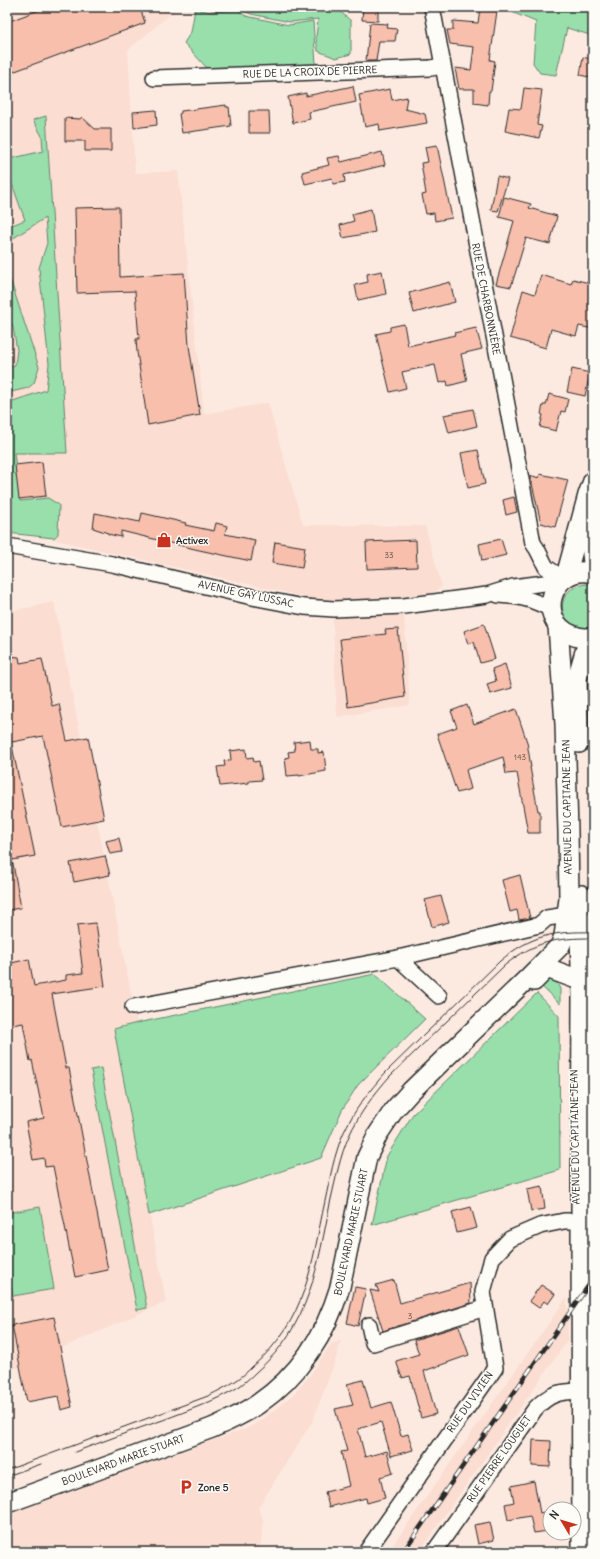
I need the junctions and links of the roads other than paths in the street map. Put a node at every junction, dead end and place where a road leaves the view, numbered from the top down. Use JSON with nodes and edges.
{"nodes":[{"id":1,"x":432,"y":7,"type":"edge"},
{"id":2,"x":442,"y":66,"type":"junction"},
{"id":3,"x":154,"y":78,"type":"dead end"},
{"id":4,"x":593,"y":481,"type":"edge"},
{"id":5,"x":593,"y":516,"type":"edge"},
{"id":6,"x":7,"y":546,"type":"edge"},
{"id":7,"x":593,"y":563,"type":"edge"},
{"id":8,"x":593,"y":573,"type":"edge"},
{"id":9,"x":563,"y":579,"type":"junction"},
{"id":10,"x":487,"y":595,"type":"junction"},
{"id":11,"x":555,"y":618,"type":"junction"},
{"id":12,"x":591,"y":637,"type":"edge"},
{"id":13,"x":573,"y":928,"type":"edge"},
{"id":14,"x":398,"y":958,"type":"junction"},
{"id":15,"x":548,"y":968,"type":"junction"},
{"id":16,"x":574,"y":978,"type":"junction"},
{"id":17,"x":440,"y":996,"type":"dead end"},
{"id":18,"x":133,"y":1007,"type":"dead end"},
{"id":19,"x":578,"y":1222,"type":"junction"},
{"id":20,"x":485,"y":1308,"type":"junction"},
{"id":21,"x":369,"y":1326,"type":"dead end"},
{"id":22,"x":578,"y":1391,"type":"junction"},
{"id":23,"x":7,"y":1502,"type":"edge"},
{"id":24,"x":7,"y":1510,"type":"edge"},
{"id":25,"x":366,"y":1552,"type":"edge"},
{"id":26,"x":434,"y":1552,"type":"edge"},
{"id":27,"x":575,"y":1552,"type":"edge"},
{"id":28,"x":582,"y":1552,"type":"edge"}],
"edges":[{"from":1,"to":2,"type":"street","name":"RUE DE CHARBONNIÈRE"},
{"from":2,"to":3,"type":"street","name":"RUE DE LA CROIX DE PIERRE"},
{"from":2,"to":9,"type":"street","name":"RUE DE CHARBONNIÈRE"},
{"from":4,"to":9,"type":"main road","name":"AVENUE DU CAPITAINE JEAN"},
{"from":5,"to":7,"type":"main road"},
{"from":6,"to":10,"type":"street","name":"AVENUE GAY LUSSAC"},
{"from":8,"to":9,"type":"main road"},
{"from":9,"to":10,"type":"street","name":"AVENUE GAY LUSSAC"},
{"from":9,"to":11,"type":"main road","name":"AVENUE DU CAPITAINE JEAN"},
{"from":10,"to":11,"type":"street","name":"AVENUE GAY LUSSAC"},
{"from":11,"to":12,"type":"main road"},
{"from":11,"to":13,"type":"main road","name":"AVENUE DU CAPITAINE JEAN"},
{"from":12,"to":13,"type":"main road","name":"AVENUE DU CAPITAINE JEAN"},
{"from":13,"to":14,"type":"street"},
{"from":13,"to":15,"type":"main road"},
{"from":13,"to":16,"type":"main road","name":"AVENUE DU CAPITAINE JEAN"},
{"from":13,"to":19,"type":"main road","name":"AVENUE DU CAPITAINE JEAN"},
{"from":13,"to":23,"type":"main road","name":"BOULEVARD MARIE STUART"},
{"from":14,"to":17,"type":"street"},
{"from":14,"to":18,"type":"street"},
{"from":15,"to":16,"type":"main road"},
{"from":15,"to":24,"type":"main road"},
{"from":16,"to":19,"type":"main road","name":"AVENUE DU CAPITAINE JEAN"},
{"from":19,"to":20,"type":"street","name":"RUE DU VIVIEN"},
{"from":19,"to":22,"type":"main road","name":"AVENUE DU CAPITAINE JEAN"},
{"from":20,"to":21,"type":"street"},
{"from":20,"to":25,"type":"street","name":"RUE DU VIVIEN"},
{"from":22,"to":26,"type":"street","name":"RUE PIERRE LOUGUET"},
{"from":22,"to":27,"type":"main road","name":"AVENUE DU CAPITAINE JEAN"},
{"from":22,"to":28,"type":"main road","name":"AVENUE DU CAPITAINE JEAN"}]}
